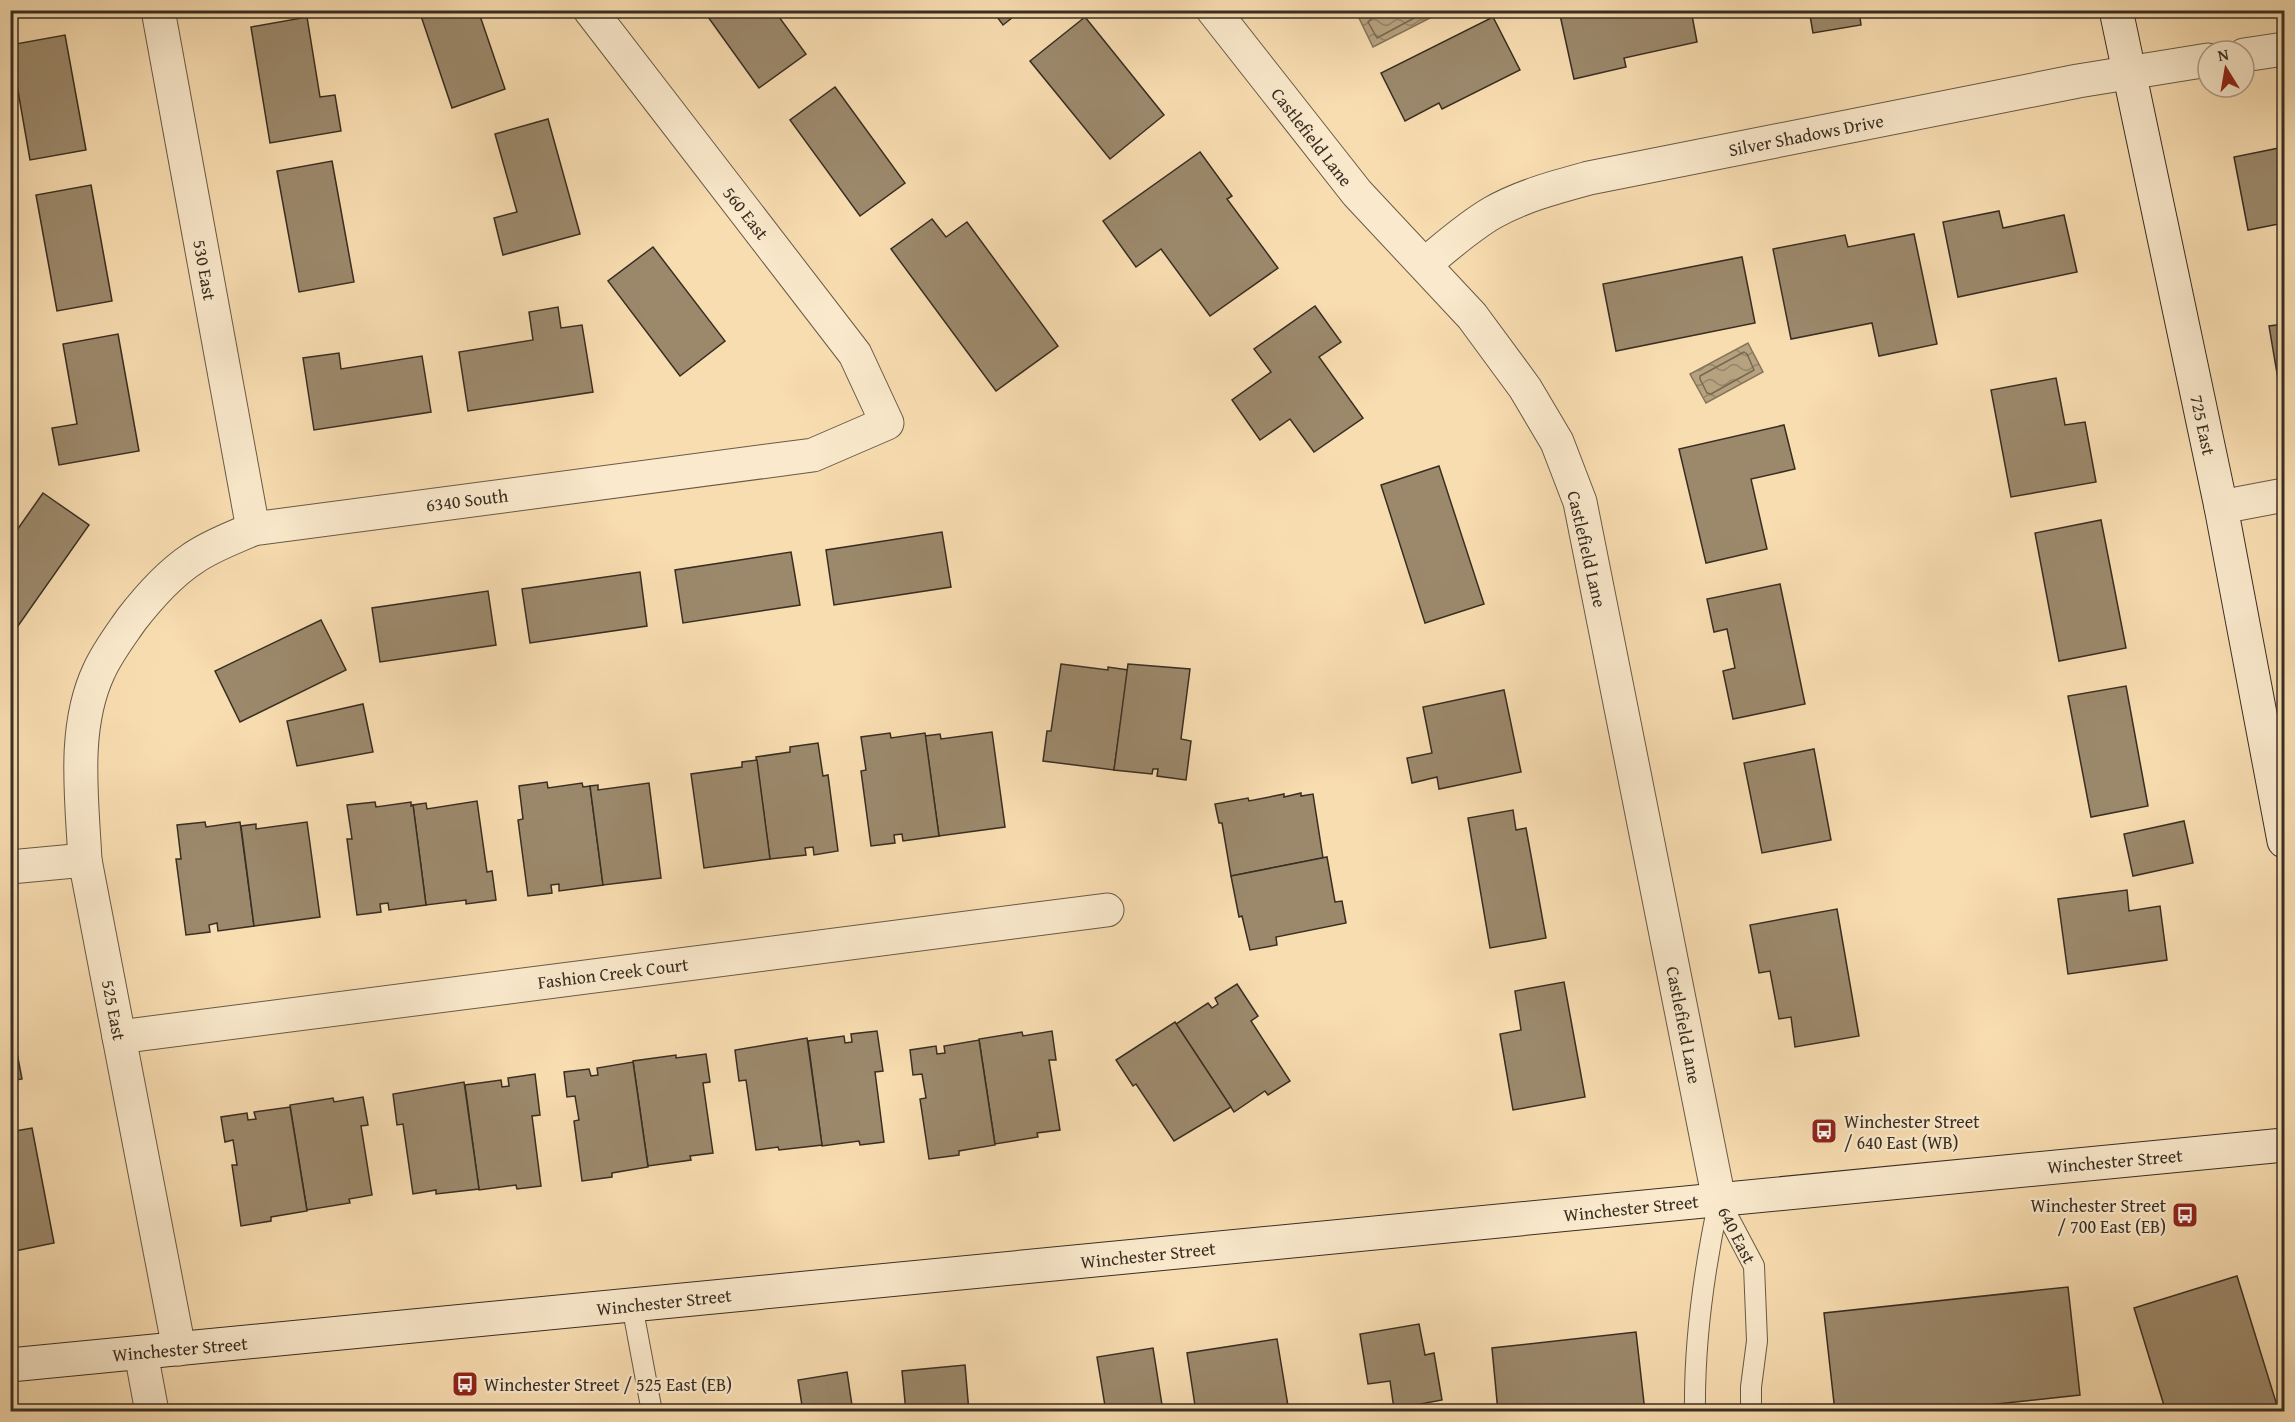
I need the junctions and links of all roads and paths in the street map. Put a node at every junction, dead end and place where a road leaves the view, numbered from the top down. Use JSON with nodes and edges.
{"nodes":[{"id":1,"x":158,"y":10,"type":"edge"},
{"id":2,"x":590,"y":10,"type":"edge"},
{"id":3,"x":1213,"y":10,"type":"edge"},
{"id":4,"x":2116,"y":10,"type":"edge"},
{"id":5,"x":2284,"y":49,"type":"edge"},
{"id":6,"x":2256,"y":53,"type":"edge"},
{"id":7,"x":2196,"y":62,"type":"edge"},
{"id":8,"x":2127,"y":73,"type":"junction"},
{"id":9,"x":1425,"y":264,"type":"junction"},
{"id":10,"x":887,"y":423,"type":"joint"},
{"id":11,"x":2284,"y":495,"type":"edge"},
{"id":12,"x":2221,"y":507,"type":"junction"},
{"id":13,"x":253,"y":529,"type":"junction"},
{"id":14,"x":99,"y":670,"type":"joint"},
{"id":15,"x":2283,"y":827,"type":"edge"},
{"id":16,"x":85,"y":860,"type":"junction"},
{"id":17,"x":10,"y":867,"type":"edge"},
{"id":18,"x":1107,"y":910,"type":"dead end"},
{"id":19,"x":118,"y":1037,"type":"junction"},
{"id":20,"x":2284,"y":1145,"type":"edge"},
{"id":21,"x":1719,"y":1200,"type":"junction"},
{"id":22,"x":632,"y":1305,"type":"junction"},
{"id":23,"x":179,"y":1349,"type":"junction"},
{"id":24,"x":141,"y":1353,"type":"junction"},
{"id":25,"x":10,"y":1365,"type":"edge"},
{"id":26,"x":152,"y":1412,"type":"edge"},
{"id":27,"x":652,"y":1412,"type":"edge"},
{"id":28,"x":1695,"y":1412,"type":"edge"},
{"id":29,"x":1751,"y":1412,"type":"edge"}],
"edges":[{"from":1,"to":13,"type":"street","name":"530 East"},
{"from":2,"to":10,"type":"street","name":"560 East"},
{"from":3,"to":9,"type":"street","name":"Castlefield Lane"},
{"from":4,"to":8,"type":"street","name":"725 East"},
{"from":5,"to":6,"type":"street"},
{"from":7,"to":8,"type":"street","name":"Silver Shadows Drive"},
{"from":8,"to":9,"type":"street","name":"Silver Shadows Drive"},
{"from":8,"to":12,"type":"street","name":"725 East"},
{"from":9,"to":21,"type":"street","name":"Castlefield Lane"},
{"from":10,"to":13,"type":"street","name":"6340 South"},
{"from":11,"to":12,"type":"street"},
{"from":12,"to":15,"type":"street","name":"725 East"},
{"from":13,"to":14,"type":"street","name":"6340 South"},
{"from":14,"to":16,"type":"street","name":"525 East"},
{"from":16,"to":17,"type":"street"},
{"from":16,"to":19,"type":"street","name":"525 East"},
{"from":18,"to":19,"type":"street","name":"Fashion Creek Court"},
{"from":19,"to":23,"type":"street","name":"525 East"},
{"from":20,"to":21,"type":"street","name":"Winchester Street"},
{"from":21,"to":22,"type":"street","name":"Winchester Street"},
{"from":21,"to":28,"type":"lane","name":"640 East"},
{"from":21,"to":29,"type":"lane","name":"640 East"},
{"from":22,"to":23,"type":"street","name":"Winchester Street"},
{"from":22,"to":27,"type":"lane"},
{"from":23,"to":24,"type":"street","name":"Winchester Street"},
{"from":24,"to":25,"type":"street","name":"Winchester Street"},
{"from":24,"to":26,"type":"street"}]}
